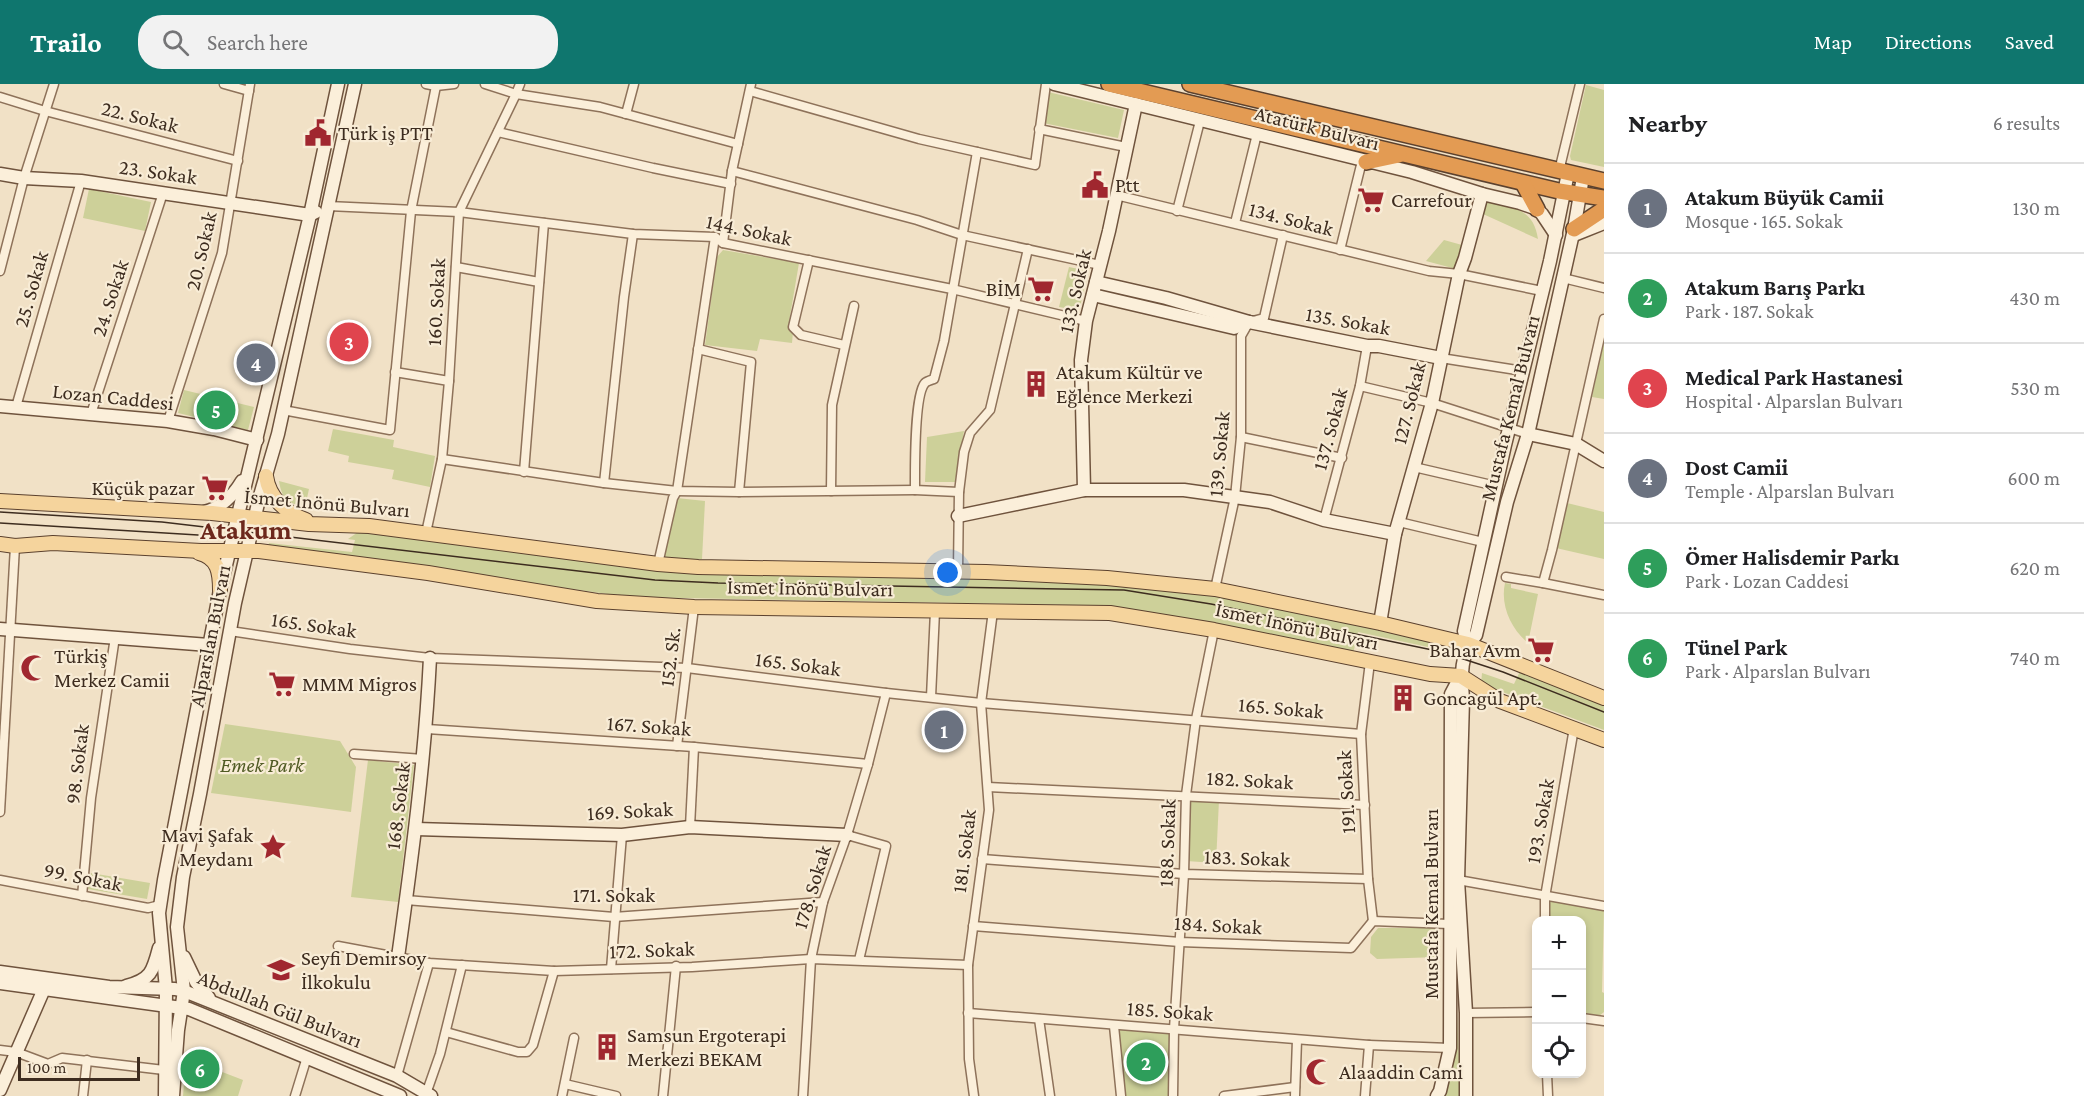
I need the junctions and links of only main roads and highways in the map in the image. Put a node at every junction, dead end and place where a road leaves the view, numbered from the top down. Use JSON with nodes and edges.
{"nodes":[{"id":1,"x":338,"y":84,"type":"edge"},
{"id":2,"x":355,"y":84,"type":"edge"},
{"id":3,"x":1054,"y":84,"type":"edge"},
{"id":4,"x":1108,"y":84,"type":"edge"},
{"id":5,"x":1190,"y":84,"type":"edge"},
{"id":6,"x":1136,"y":104,"type":"junction"},
{"id":7,"x":1404,"y":154,"type":"junction"},
{"id":8,"x":1364,"y":162,"type":"junction"},
{"id":9,"x":0,"y":174,"type":"edge"},
{"id":10,"x":1581,"y":176,"type":"edge"},
{"id":11,"x":1523,"y":183,"type":"junction"},
{"id":12,"x":1482,"y":194,"type":"junction"},
{"id":13,"x":1580,"y":195,"type":"edge"},
{"id":14,"x":328,"y":206,"type":"junction"},
{"id":15,"x":1604,"y":208,"type":"edge"},
{"id":16,"x":1537,"y":209,"type":"junction"},
{"id":17,"x":310,"y":215,"type":"junction"},
{"id":18,"x":1604,"y":223,"type":"edge"},
{"id":19,"x":1573,"y":232,"type":"junction"},
{"id":20,"x":1556,"y":235,"type":"junction"},
{"id":21,"x":1094,"y":288,"type":"junction"},
{"id":22,"x":1440,"y":358,"type":"junction"},
{"id":23,"x":0,"y":405,"type":"edge"},
{"id":24,"x":1528,"y":434,"type":"junction"},
{"id":25,"x":256,"y":440,"type":"junction"},
{"id":26,"x":1604,"y":461,"type":"edge"},
{"id":27,"x":249,"y":467,"type":"junction"},
{"id":28,"x":266,"y":476,"type":"junction"},
{"id":29,"x":1084,"y":490,"type":"junction"},
{"id":30,"x":0,"y":501,"type":"edge"},
{"id":31,"x":204,"y":512,"type":"junction"},
{"id":32,"x":237,"y":515,"type":"junction"},
{"id":33,"x":958,"y":516,"type":"road end"},
{"id":34,"x":255,"y":517,"type":"junction"},
{"id":35,"x":317,"y":524,"type":"junction"},
{"id":36,"x":1397,"y":528,"type":"junction"},
{"id":37,"x":0,"y":544,"type":"edge"},
{"id":38,"x":188,"y":550,"type":"junction"},
{"id":39,"x":229,"y":551,"type":"junction"},
{"id":40,"x":247,"y":552,"type":"junction"},
{"id":41,"x":220,"y":590,"type":"junction"},
{"id":42,"x":1380,"y":623,"type":"junction"},
{"id":43,"x":5,"y":630,"type":"edge"},
{"id":44,"x":1468,"y":644,"type":"junction"},
{"id":45,"x":209,"y":645,"type":"junction"},
{"id":46,"x":430,"y":658,"type":"road end"},
{"id":47,"x":1461,"y":676,"type":"junction"},
{"id":48,"x":1604,"y":698,"type":"edge"},
{"id":49,"x":1604,"y":740,"type":"edge"},
{"id":50,"x":416,"y":829,"type":"junction"},
{"id":51,"x":847,"y":835,"type":"road end"},
{"id":52,"x":161,"y":938,"type":"junction"},
{"id":53,"x":178,"y":942,"type":"junction"},
{"id":54,"x":398,"y":957,"type":"road end"},
{"id":55,"x":0,"y":972,"type":"edge"},
{"id":56,"x":0,"y":983,"type":"edge"},
{"id":57,"x":109,"y":987,"type":"junction"},
{"id":58,"x":44,"y":989,"type":"junction"},
{"id":59,"x":166,"y":989,"type":"junction"},
{"id":60,"x":184,"y":991,"type":"junction"},
{"id":61,"x":215,"y":1002,"type":"junction"},
{"id":62,"x":166,"y":1005,"type":"junction"},
{"id":63,"x":181,"y":1007,"type":"junction"},
{"id":64,"x":0,"y":1090,"type":"edge"},
{"id":65,"x":429,"y":1095,"type":"edge"},
{"id":66,"x":165,"y":1096,"type":"edge"},
{"id":67,"x":174,"y":1096,"type":"edge"},
{"id":68,"x":400,"y":1096,"type":"edge"},
{"id":69,"x":1437,"y":1096,"type":"edge"},
{"id":70,"x":1466,"y":1096,"type":"edge"}],
"edges":[{"from":1,"to":17,"type":"main road","name":"Alparslan Bulvarı"},
{"from":2,"to":14,"type":"main road","name":"Alparslan Bulvarı"},
{"from":3,"to":6,"type":"main road","name":"Atatürk Bulvarı"},
{"from":4,"to":7,"type":"highway","name":"Atatürk Bulvarı"},
{"from":5,"to":10,"type":"highway","name":"Atatürk Bulvarı"},
{"from":6,"to":8,"type":"main road","name":"Atatürk Bulvarı"},
{"from":6,"to":21,"type":"main road","name":"133. Sokak"},
{"from":7,"to":8,"type":"highway"},
{"from":7,"to":11,"type":"highway","name":"Atatürk Bulvarı"},
{"from":8,"to":12,"type":"main road","name":"Atatürk Bulvarı"},
{"from":9,"to":17,"type":"main road","name":"23. Sokak"},
{"from":10,"to":13,"type":"main road","name":"Mustafa Kemal Bulvarı"},
{"from":11,"to":13,"type":"highway","name":"Atatürk Bulvarı"},
{"from":11,"to":16,"type":"highway"},
{"from":12,"to":16,"type":"main road","name":"Atatürk Bulvarı"},
{"from":12,"to":22,"type":"main road","name":"127. Sokak"},
{"from":13,"to":19,"type":"main road","name":"Mustafa Kemal Bulvarı"},
{"from":13,"to":20,"type":"main road","name":"Mustafa Kemal Bulvarı"},
{"from":14,"to":17,"type":"main road"},
{"from":14,"to":28,"type":"main road","name":"Alparslan Bulvarı"},
{"from":15,"to":19,"type":"highway"},
{"from":16,"to":20,"type":"main road"},
{"from":17,"to":25,"type":"main road","name":"Alparslan Bulvarı"},
{"from":18,"to":19,"type":"main road"},
{"from":19,"to":24,"type":"main road","name":"Mustafa Kemal Bulvarı"},
{"from":20,"to":44,"type":"main road","name":"Mustafa Kemal Bulvarı"},
{"from":21,"to":22,"type":"main road","name":"135. Sokak"},
{"from":21,"to":29,"type":"main road","name":"133. Sokak"},
{"from":22,"to":36,"type":"main road","name":"127. Sokak"},
{"from":23,"to":25,"type":"main road","name":"Lozan Caddesi"},
{"from":24,"to":26,"type":"main road"},
{"from":24,"to":44,"type":"main road","name":"Mustafa Kemal Bulvarı"},
{"from":25,"to":27,"type":"main road","name":"Alparslan Bulvarı"},
{"from":27,"to":31,"type":"main road"},
{"from":27,"to":32,"type":"main road","name":"Alparslan Bulvarı"},
{"from":28,"to":34,"type":"main road","name":"Alparslan Bulvarı"},
{"from":28,"to":35,"type":"main road"},
{"from":29,"to":33,"type":"main road"},
{"from":29,"to":36,"type":"main road"},
{"from":30,"to":31,"type":"main road","name":"İsmet İnönü Bulvarı"},
{"from":31,"to":32,"type":"main road","name":"İsmet İnönü Bulvarı"},
{"from":32,"to":34,"type":"main road","name":"İsmet İnönü Bulvarı"},
{"from":32,"to":39,"type":"main road","name":"Alparslan Bulvarı"},
{"from":34,"to":35,"type":"main road","name":"İsmet İnönü Bulvarı"},
{"from":34,"to":40,"type":"main road","name":"Alparslan Bulvarı"},
{"from":35,"to":42,"type":"main road","name":"İsmet İnönü Bulvarı"},
{"from":36,"to":42,"type":"main road","name":"127. Sokak"},
{"from":37,"to":38,"type":"main road","name":"İsmet İnönü Bulvarı"},
{"from":38,"to":39,"type":"main road","name":"İsmet İnönü Bulvarı"},
{"from":38,"to":41,"type":"main road"},
{"from":39,"to":40,"type":"main road","name":"İsmet İnönü Bulvarı"},
{"from":39,"to":41,"type":"main road","name":"Alparslan Bulvarı"},
{"from":40,"to":47,"type":"main road","name":"İsmet İnönü Bulvarı"},
{"from":40,"to":53,"type":"main road","name":"Alparslan Bulvarı"},
{"from":41,"to":45,"type":"main road","name":"Alparslan Bulvarı"},
{"from":42,"to":44,"type":"main road","name":"İsmet İnönü Bulvarı"},
{"from":43,"to":45,"type":"main road"},
{"from":44,"to":47,"type":"main road","name":"Mustafa Kemal Bulvarı"},
{"from":44,"to":48,"type":"main road","name":"İsmet İnönü Bulvarı"},
{"from":45,"to":52,"type":"main road","name":"Alparslan Bulvarı"},
{"from":46,"to":50,"type":"main road","name":"168. Sokak"},
{"from":47,"to":49,"type":"main road","name":"İsmet İnönü Bulvarı"},
{"from":47,"to":69,"type":"main road","name":"Mustafa Kemal Bulvarı"},
{"from":47,"to":70,"type":"main road","name":"Mustafa Kemal Bulvarı"},
{"from":50,"to":51,"type":"main road","name":"169. Sokak"},
{"from":50,"to":54,"type":"main road","name":"168. Sokak"},
{"from":52,"to":57,"type":"main road"},
{"from":52,"to":59,"type":"main road","name":"Alparslan Bulvarı"},
{"from":53,"to":60,"type":"main road","name":"Alparslan Bulvarı"},
{"from":53,"to":61,"type":"main road"},
{"from":55,"to":57,"type":"main road","name":"Abdullah Gül Bulvarı"},
{"from":56,"to":58,"type":"main road","name":"Abdullah Gül Bulvarı"},
{"from":57,"to":59,"type":"main road","name":"Abdullah Gül Bulvarı"},
{"from":58,"to":62,"type":"main road","name":"Abdullah Gül Bulvarı"},
{"from":58,"to":64,"type":"main road"},
{"from":59,"to":60,"type":"main road","name":"Abdullah Gül Bulvarı"},
{"from":59,"to":62,"type":"main road","name":"Alparslan Bulvarı"},
{"from":60,"to":61,"type":"main road","name":"Abdullah Gül Bulvarı"},
{"from":60,"to":63,"type":"main road","name":"Alparslan Bulvarı"},
{"from":61,"to":65,"type":"main road","name":"Abdullah Gül Bulvarı"},
{"from":62,"to":63,"type":"main road","name":"Abdullah Gül Bulvarı"},
{"from":62,"to":66,"type":"main road","name":"Alparslan Bulvarı"},
{"from":63,"to":67,"type":"main road","name":"Alparslan Bulvarı"},
{"from":63,"to":68,"type":"main road","name":"Abdullah Gül Bulvarı"}]}
